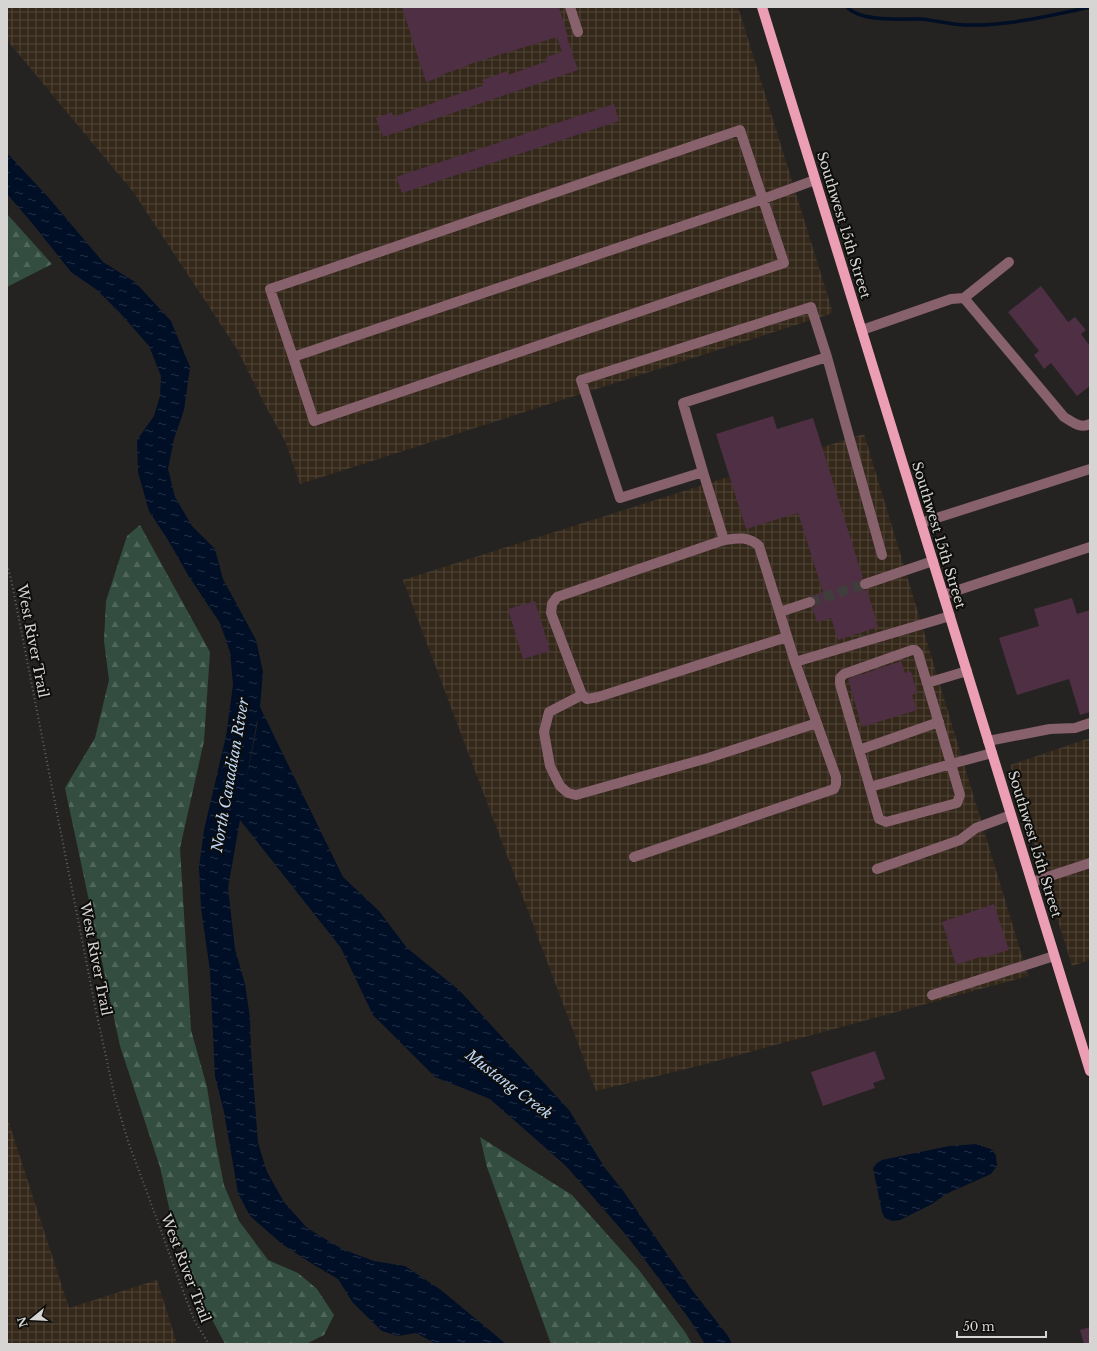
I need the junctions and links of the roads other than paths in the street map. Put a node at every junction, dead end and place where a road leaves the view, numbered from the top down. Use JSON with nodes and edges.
{"nodes":[{"id":1,"x":570,"y":7,"type":"edge"},
{"id":2,"x":762,"y":7,"type":"edge"},
{"id":3,"x":578,"y":32,"type":"dead end"},
{"id":4,"x":815,"y":180,"type":"junction"},
{"id":5,"x":764,"y":199,"type":"junction"},
{"id":6,"x":1009,"y":262,"type":"dead end"},
{"id":7,"x":964,"y":298,"type":"junction"},
{"id":8,"x":862,"y":330,"type":"junction"},
{"id":9,"x":293,"y":357,"type":"junction"},
{"id":10,"x":827,"y":357,"type":"junction"},
{"id":11,"x":1090,"y":424,"type":"edge"},
{"id":12,"x":1090,"y":469,"type":"edge"},
{"id":13,"x":703,"y":472,"type":"junction"},
{"id":14,"x":921,"y":523,"type":"junction"},
{"id":15,"x":724,"y":540,"type":"junction"},
{"id":16,"x":1090,"y":547,"type":"edge"},
{"id":17,"x":882,"y":555,"type":"dead end"},
{"id":18,"x":933,"y":561,"type":"junction"},
{"id":19,"x":865,"y":584,"type":"tunnel mouth"},
{"id":20,"x":943,"y":594,"type":"junction"},
{"id":21,"x":810,"y":602,"type":"tunnel mouth"},
{"id":22,"x":780,"y":612,"type":"junction"},
{"id":23,"x":950,"y":616,"type":"junction"},
{"id":24,"x":787,"y":637,"type":"junction"},
{"id":25,"x":795,"y":662,"type":"junction"},
{"id":26,"x":966,"y":671,"type":"junction"},
{"id":27,"x":926,"y":683,"type":"junction"},
{"id":28,"x":582,"y":696,"type":"junction"},
{"id":29,"x":939,"y":722,"type":"junction"},
{"id":30,"x":817,"y":723,"type":"junction"},
{"id":31,"x":1090,"y":723,"type":"edge"},
{"id":32,"x":988,"y":740,"type":"junction"},
{"id":33,"x":859,"y":750,"type":"junction"},
{"id":34,"x":992,"y":752,"type":"junction"},
{"id":35,"x":951,"y":764,"type":"junction"},
{"id":36,"x":870,"y":787,"type":"junction"},
{"id":37,"x":1011,"y":815,"type":"junction"},
{"id":38,"x":634,"y":857,"type":"dead end"},
{"id":39,"x":1090,"y":863,"type":"edge"},
{"id":40,"x":877,"y":869,"type":"dead end"},
{"id":41,"x":1032,"y":882,"type":"junction"},
{"id":42,"x":1054,"y":956,"type":"junction"},
{"id":43,"x":932,"y":995,"type":"dead end"},
{"id":44,"x":1090,"y":1071,"type":"edge"}],
"edges":[{"from":1,"to":3,"type":"lane"},
{"from":2,"to":4,"type":"main road","name":"Southwest 15th Street"},
{"from":4,"to":5,"type":"lane"},
{"from":4,"to":8,"type":"main road","name":"Southwest 15th Street"},
{"from":5,"to":9,"type":"lane"},
{"from":5,"to":9,"type":"lane"},
{"from":5,"to":9,"type":"lane"},
{"from":6,"to":7,"type":"lane"},
{"from":7,"to":8,"type":"lane"},
{"from":7,"to":11,"type":"lane"},
{"from":8,"to":14,"type":"main road","name":"Southwest 15th Street"},
{"from":10,"to":13,"type":"lane"},
{"from":10,"to":13,"type":"lane"},
{"from":10,"to":17,"type":"lane"},
{"from":12,"to":14,"type":"lane"},
{"from":13,"to":15,"type":"lane"},
{"from":14,"to":18,"type":"main road","name":"Southwest 15th Street"},
{"from":15,"to":22,"type":"lane"},
{"from":15,"to":28,"type":"lane"},
{"from":16,"to":20,"type":"lane"},
{"from":18,"to":19,"type":"lane"},
{"from":18,"to":20,"type":"main road","name":"Southwest 15th Street"},
{"from":20,"to":23,"type":"main road","name":"Southwest 15th Street"},
{"from":21,"to":22,"type":"lane"},
{"from":22,"to":24,"type":"lane"},
{"from":23,"to":25,"type":"lane"},
{"from":23,"to":26,"type":"main road","name":"Southwest 15th Street"},
{"from":24,"to":25,"type":"lane"},
{"from":24,"to":28,"type":"lane"},
{"from":25,"to":30,"type":"lane"},
{"from":26,"to":27,"type":"lane"},
{"from":26,"to":32,"type":"main road","name":"Southwest 15th Street"},
{"from":27,"to":29,"type":"lane"},
{"from":27,"to":33,"type":"lane"},
{"from":28,"to":30,"type":"lane"},
{"from":29,"to":33,"type":"lane"},
{"from":29,"to":35,"type":"lane"},
{"from":30,"to":38,"type":"lane"},
{"from":31,"to":32,"type":"lane"},
{"from":32,"to":34,"type":"main road","name":"Southwest 15th Street"},
{"from":33,"to":36,"type":"lane"},
{"from":34,"to":35,"type":"lane"},
{"from":34,"to":37,"type":"main road","name":"Southwest 15th Street"},
{"from":35,"to":36,"type":"lane"},
{"from":35,"to":36,"type":"lane"},
{"from":37,"to":40,"type":"lane"},
{"from":37,"to":41,"type":"main road","name":"Southwest 15th Street"},
{"from":39,"to":41,"type":"lane"},
{"from":41,"to":42,"type":"main road","name":"Southwest 15th Street"},
{"from":42,"to":43,"type":"lane"},
{"from":42,"to":44,"type":"main road","name":"Southwest 15th Street"}]}
